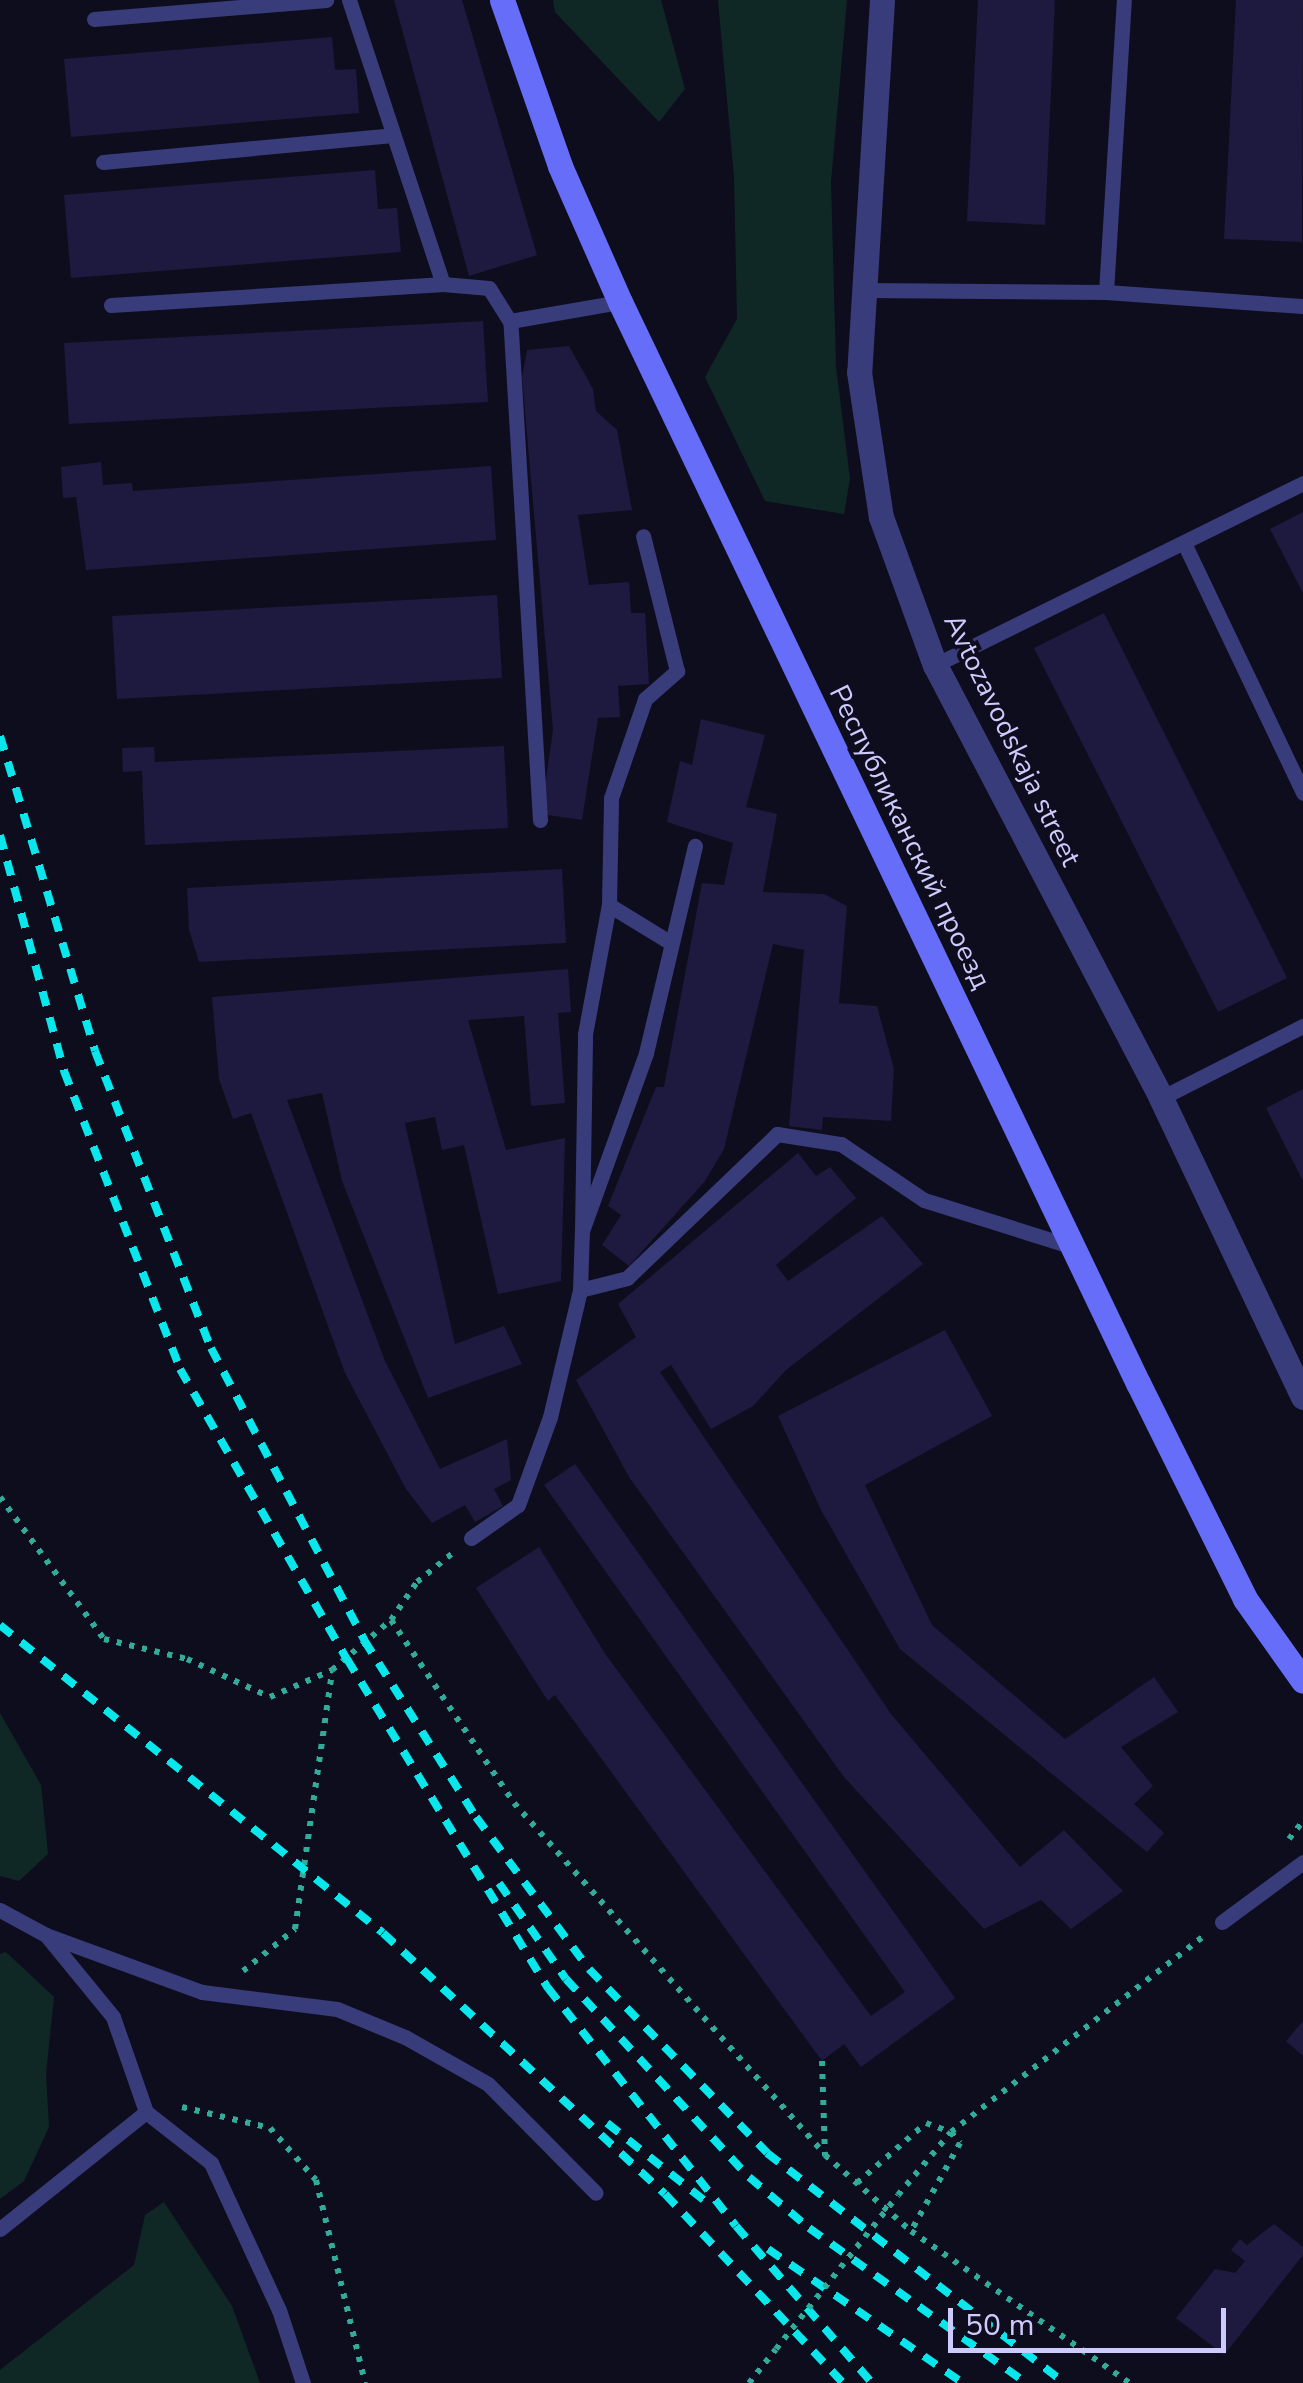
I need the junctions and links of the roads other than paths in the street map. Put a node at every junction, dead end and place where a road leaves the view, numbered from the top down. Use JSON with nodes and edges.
{"nodes":[{"id":1,"x":326,"y":0,"type":"edge"},
{"id":2,"x":349,"y":0,"type":"edge"},
{"id":3,"x":502,"y":0,"type":"edge"},
{"id":4,"x":882,"y":0,"type":"edge"},
{"id":5,"x":1124,"y":0,"type":"edge"},
{"id":6,"x":94,"y":19,"type":"dead end"},
{"id":7,"x":393,"y":136,"type":"junction"},
{"id":8,"x":103,"y":162,"type":"dead end"},
{"id":9,"x":442,"y":284,"type":"junction"},
{"id":10,"x":864,"y":290,"type":"junction"},
{"id":11,"x":1106,"y":292,"type":"junction"},
{"id":12,"x":620,"y":302,"type":"junction"},
{"id":13,"x":111,"y":304,"type":"dead end"},
{"id":14,"x":1303,"y":306,"type":"edge"},
{"id":15,"x":510,"y":322,"type":"junction"},
{"id":16,"x":1303,"y":483,"type":"edge"},
{"id":17,"x":643,"y":536,"type":"dead end"},
{"id":18,"x":1184,"y":543,"type":"junction"},
{"id":19,"x":935,"y":665,"type":"junction"},
{"id":20,"x":1303,"y":793,"type":"edge"},
{"id":21,"x":540,"y":820,"type":"dead end"},
{"id":22,"x":695,"y":846,"type":"dead end"},
{"id":23,"x":609,"y":905,"type":"junction"},
{"id":24,"x":672,"y":943,"type":"junction"},
{"id":25,"x":1303,"y":1026,"type":"edge"},
{"id":26,"x":1161,"y":1098,"type":"junction"},
{"id":27,"x":582,"y":1231,"type":"junction"},
{"id":28,"x":1073,"y":1248,"type":"junction"},
{"id":29,"x":580,"y":1290,"type":"junction"},
{"id":30,"x":1303,"y":1396,"type":"edge"},
{"id":31,"x":471,"y":1538,"type":"road end"},
{"id":32,"x":1303,"y":1681,"type":"edge"},
{"id":33,"x":1303,"y":1862,"type":"edge"},
{"id":34,"x":0,"y":1910,"type":"edge"},
{"id":35,"x":1222,"y":1922,"type":"road end"},
{"id":36,"x":46,"y":1935,"type":"junction"},
{"id":37,"x":146,"y":2112,"type":"junction"},
{"id":38,"x":596,"y":2193,"type":"dead end"},
{"id":39,"x":0,"y":2229,"type":"edge"},
{"id":40,"x":302,"y":2383,"type":"edge"}],
"edges":[{"from":1,"to":6,"type":"lane"},
{"from":2,"to":7,"type":"lane"},
{"from":3,"to":12,"type":"street","name":"Республиканский проезд"},
{"from":4,"to":10,"type":"street","name":"Avtozavodskaja street"},
{"from":5,"to":11,"type":"lane"},
{"from":7,"to":8,"type":"lane"},
{"from":7,"to":9,"type":"lane"},
{"from":9,"to":13,"type":"lane"},
{"from":9,"to":15,"type":"lane"},
{"from":10,"to":11,"type":"lane"},
{"from":10,"to":19,"type":"street","name":"Avtozavodskaja street"},
{"from":11,"to":14,"type":"lane"},
{"from":12,"to":15,"type":"lane"},
{"from":12,"to":28,"type":"street","name":"Республиканский проезд"},
{"from":15,"to":21,"type":"lane"},
{"from":16,"to":18,"type":"lane"},
{"from":17,"to":23,"type":"lane"},
{"from":18,"to":19,"type":"lane"},
{"from":18,"to":20,"type":"lane"},
{"from":19,"to":26,"type":"street","name":"Avtozavodskaja street"},
{"from":22,"to":24,"type":"lane"},
{"from":23,"to":24,"type":"lane"},
{"from":23,"to":27,"type":"lane"},
{"from":24,"to":27,"type":"lane"},
{"from":25,"to":26,"type":"lane"},
{"from":26,"to":30,"type":"street","name":"Avtozavodskaja street"},
{"from":27,"to":29,"type":"lane"},
{"from":28,"to":29,"type":"lane"},
{"from":28,"to":32,"type":"street","name":"Республиканский проезд"},
{"from":29,"to":31,"type":"lane"},
{"from":33,"to":35,"type":"lane"},
{"from":34,"to":36,"type":"lane"},
{"from":36,"to":37,"type":"lane"},
{"from":36,"to":38,"type":"lane"},
{"from":37,"to":39,"type":"lane"},
{"from":37,"to":40,"type":"lane"}]}
